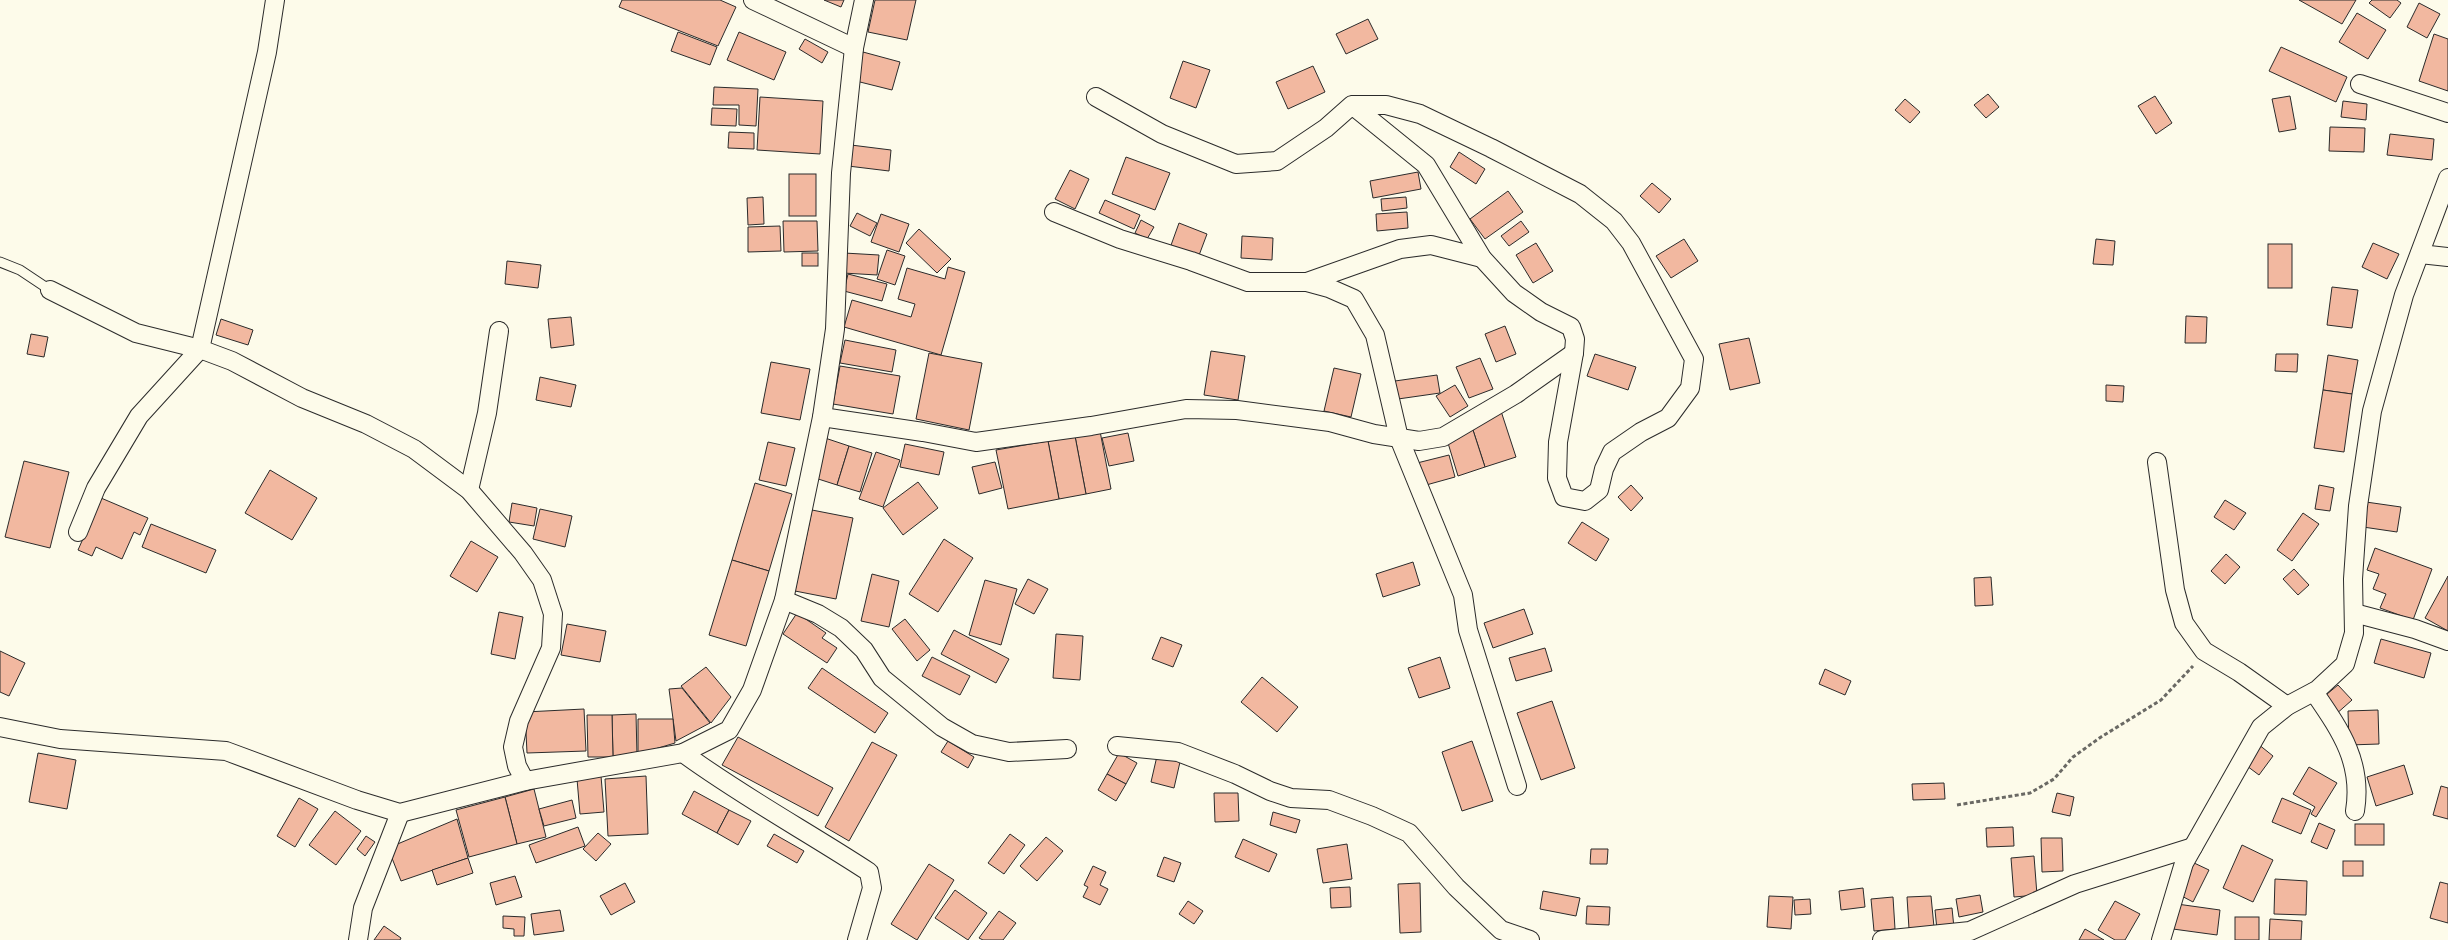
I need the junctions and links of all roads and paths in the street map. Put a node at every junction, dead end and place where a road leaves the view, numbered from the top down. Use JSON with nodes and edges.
{"nodes":[{"id":1,"x":275,"y":0,"type":"edge"},
{"id":2,"x":753,"y":0,"type":"edge"},
{"id":3,"x":864,"y":0,"type":"edge"},
{"id":4,"x":854,"y":48,"type":"junction"},
{"id":5,"x":2360,"y":84,"type":"dead end"},
{"id":6,"x":1096,"y":97,"type":"dead end"},
{"id":7,"x":1352,"y":105,"type":"junction"},
{"id":8,"x":2448,"y":113,"type":"edge"},
{"id":9,"x":2448,"y":178,"type":"edge"},
{"id":10,"x":1054,"y":212,"type":"dead end"},
{"id":11,"x":2420,"y":254,"type":"junction"},
{"id":12,"x":2448,"y":257,"type":"edge"},
{"id":13,"x":1482,"y":258,"type":"junction"},
{"id":14,"x":0,"y":262,"type":"edge"},
{"id":15,"x":1307,"y":282,"type":"junction"},
{"id":16,"x":50,"y":290,"type":"joint"},
{"id":17,"x":500,"y":331,"type":"dead end"},
{"id":18,"x":200,"y":349,"type":"junction"},
{"id":19,"x":1574,"y":353,"type":"junction"},
{"id":20,"x":822,"y":418,"type":"junction"},
{"id":21,"x":1399,"y":438,"type":"junction"},
{"id":22,"x":2157,"y":462,"type":"dead end"},
{"id":23,"x":469,"y":490,"type":"junction"},
{"id":24,"x":78,"y":532,"type":"dead end"},
{"id":25,"x":784,"y":600,"type":"junction"},
{"id":26,"x":2354,"y":613,"type":"junction"},
{"id":27,"x":2448,"y":641,"type":"edge"},
{"id":28,"x":2204,"y":651,"type":"junction"},
{"id":29,"x":2314,"y":692,"type":"junction"},
{"id":30,"x":2287,"y":706,"type":"junction"},
{"id":31,"x":0,"y":727,"type":"edge"},
{"id":32,"x":1117,"y":746,"type":"dead end"},
{"id":33,"x":1067,"y":749,"type":"dead end"},
{"id":34,"x":683,"y":753,"type":"junction"},
{"id":35,"x":525,"y":781,"type":"junction"},
{"id":36,"x":1517,"y":786,"type":"dead end"},
{"id":37,"x":1957,"y":805,"type":"dead end"},
{"id":38,"x":2355,"y":810,"type":"dead end"},
{"id":39,"x":400,"y":812,"type":"junction"},
{"id":40,"x":2193,"y":847,"type":"junction"},
{"id":41,"x":358,"y":940,"type":"edge"},
{"id":42,"x":857,"y":940,"type":"edge"},
{"id":43,"x":1530,"y":940,"type":"edge"},
{"id":44,"x":1882,"y":940,"type":"edge"},
{"id":45,"x":2161,"y":940,"type":"edge"}],
"edges":[{"from":1,"to":18,"type":"street"},
{"from":2,"to":4,"type":"street"},
{"from":3,"to":4,"type":"street"},
{"from":4,"to":20,"type":"street"},
{"from":5,"to":8,"type":"street"},
{"from":6,"to":7,"type":"street"},
{"from":7,"to":13,"type":"street"},
{"from":7,"to":19,"type":"street"},
{"from":9,"to":11,"type":"street"},
{"from":10,"to":15,"type":"street"},
{"from":11,"to":12,"type":"street"},
{"from":11,"to":26,"type":"street"},
{"from":13,"to":15,"type":"street"},
{"from":13,"to":19,"type":"street"},
{"from":14,"to":16,"type":"lane"},
{"from":15,"to":21,"type":"street"},
{"from":16,"to":18,"type":"street"},
{"from":17,"to":23,"type":"street"},
{"from":18,"to":23,"type":"street"},
{"from":18,"to":24,"type":"street"},
{"from":19,"to":21,"type":"street"},
{"from":20,"to":21,"type":"street"},
{"from":20,"to":25,"type":"street"},
{"from":21,"to":36,"type":"street"},
{"from":22,"to":28,"type":"street"},
{"from":23,"to":35,"type":"street"},
{"from":25,"to":33,"type":"street"},
{"from":25,"to":34,"type":"street"},
{"from":26,"to":27,"type":"street"},
{"from":26,"to":29,"type":"street"},
{"from":28,"to":30,"type":"street"},
{"from":28,"to":37,"type":"path"},
{"from":29,"to":30,"type":"street"},
{"from":29,"to":38,"type":"street"},
{"from":30,"to":40,"type":"street"},
{"from":31,"to":39,"type":"street"},
{"from":32,"to":43,"type":"street"},
{"from":34,"to":35,"type":"street"},
{"from":34,"to":42,"type":"street"},
{"from":35,"to":39,"type":"street"},
{"from":39,"to":41,"type":"street"},
{"from":40,"to":44,"type":"street"},
{"from":40,"to":45,"type":"street"}]}
